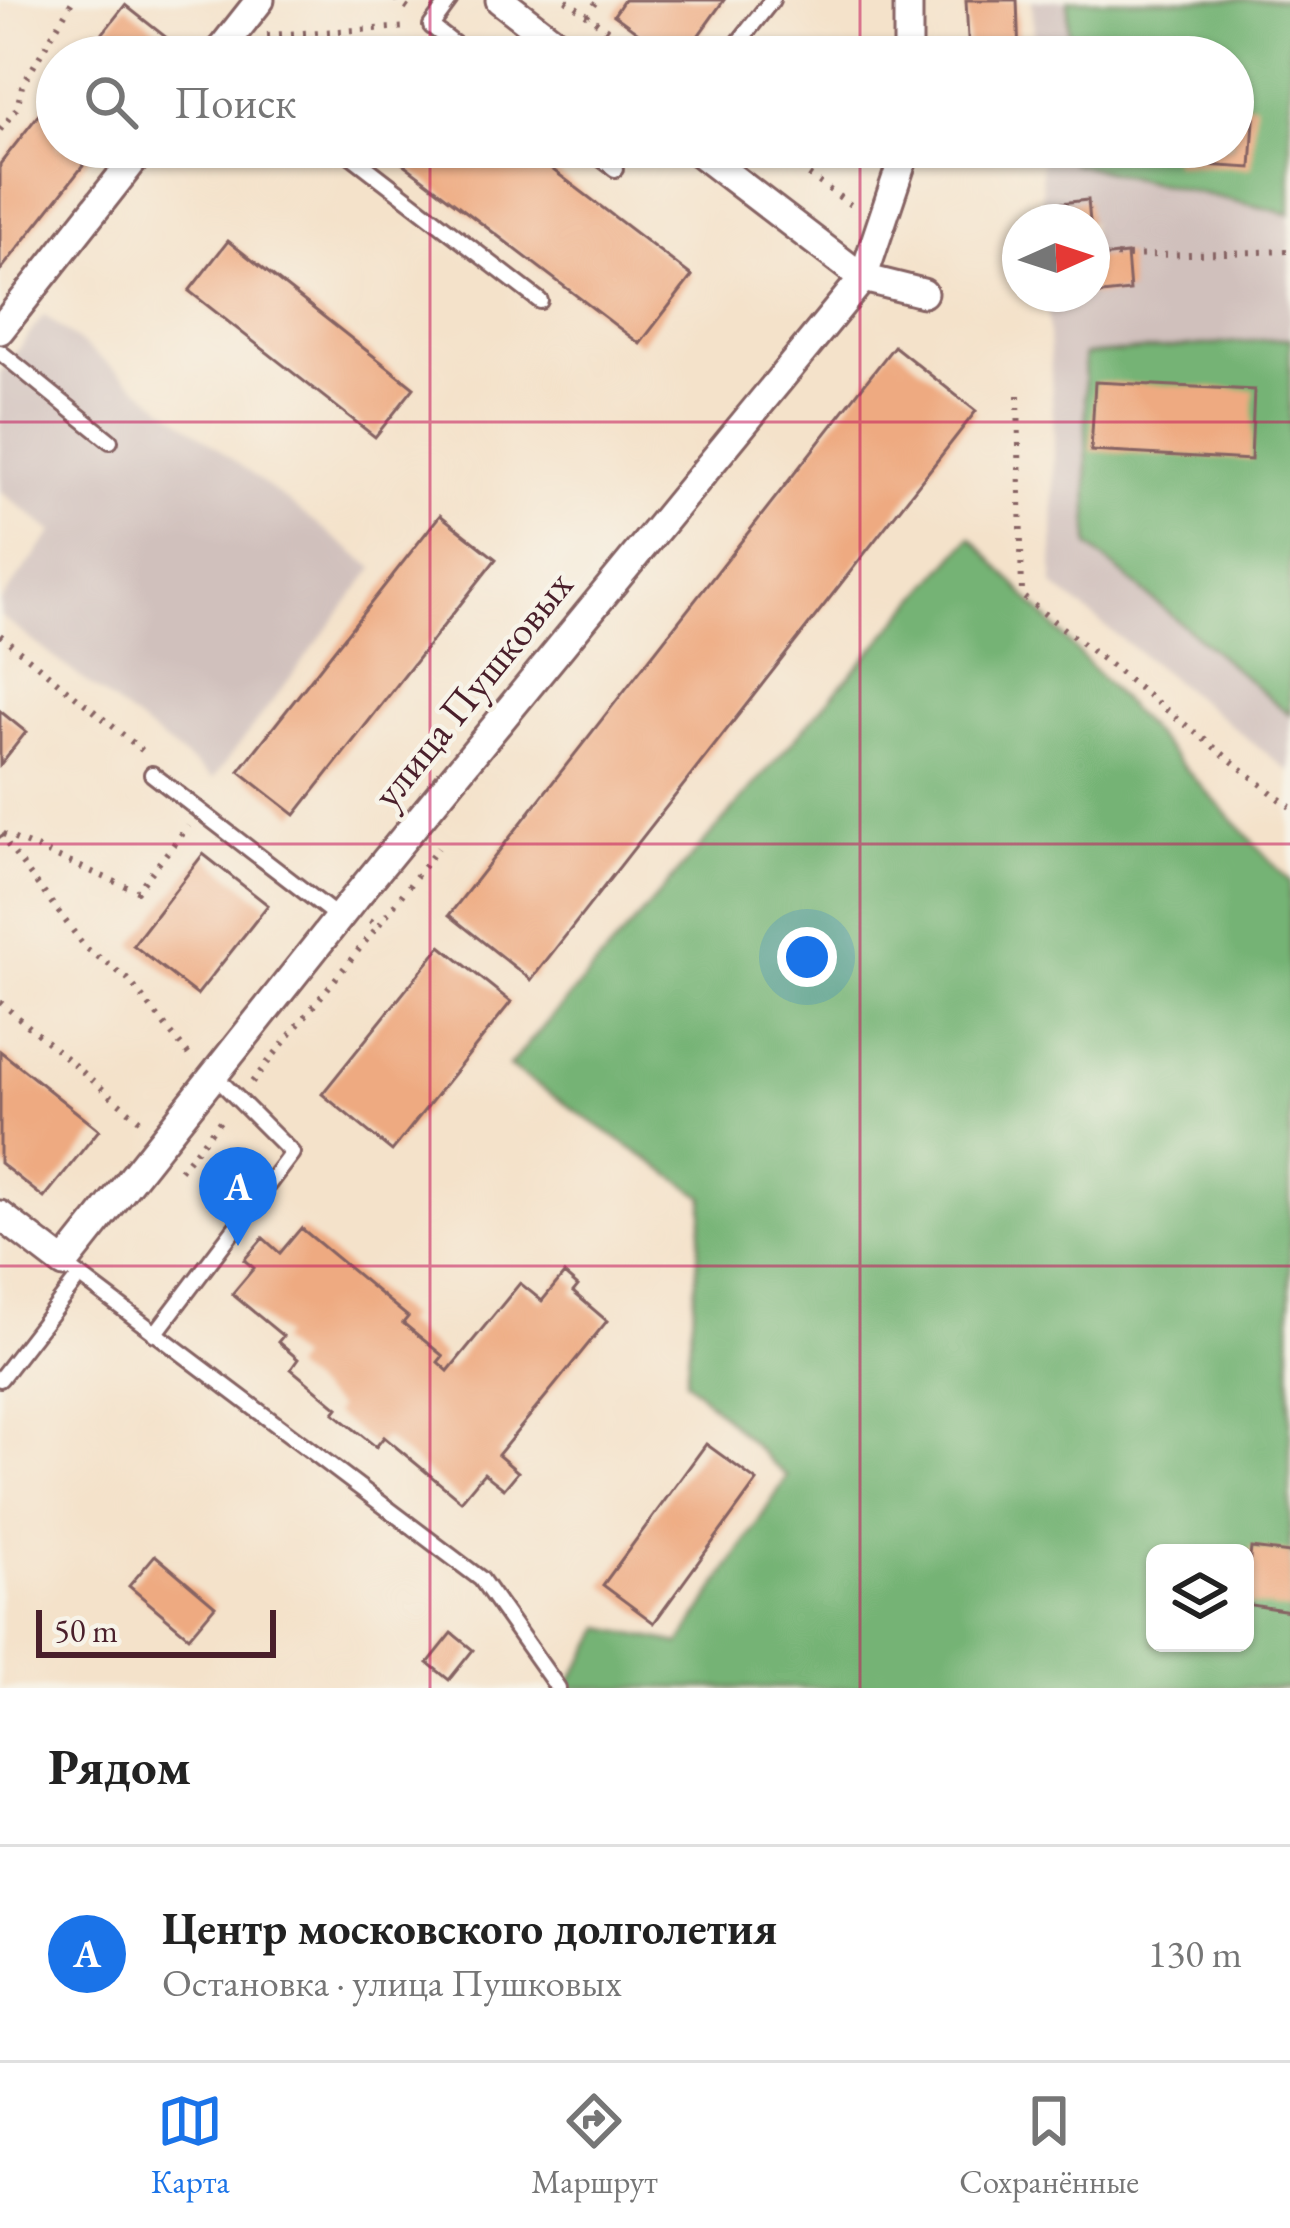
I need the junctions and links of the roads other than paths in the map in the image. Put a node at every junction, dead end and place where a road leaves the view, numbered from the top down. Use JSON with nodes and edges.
{"nodes":[{"id":1,"x":260,"y":0,"type":"edge"},
{"id":2,"x":450,"y":0,"type":"edge"},
{"id":3,"x":500,"y":0,"type":"edge"},
{"id":4,"x":772,"y":0,"type":"edge"},
{"id":5,"x":908,"y":0,"type":"edge"},
{"id":6,"x":234,"y":36,"type":"edge"},
{"id":7,"x":444,"y":36,"type":"edge"},
{"id":8,"x":547,"y":36,"type":"edge"},
{"id":9,"x":744,"y":36,"type":"edge"},
{"id":10,"x":908,"y":36,"type":"edge"},
{"id":11,"x":127,"y":168,"type":"edge"},
{"id":12,"x":367,"y":168,"type":"edge"},
{"id":13,"x":612,"y":168,"type":"edge"},
{"id":14,"x":719,"y":168,"type":"edge"},
{"id":15,"x":900,"y":168,"type":"edge"},
{"id":16,"x":615,"y":170,"type":"dead end"},
{"id":17,"x":863,"y":278,"type":"junction"},
{"id":18,"x":923,"y":293,"type":"dead end"},
{"id":19,"x":540,"y":301,"type":"dead end"},
{"id":20,"x":0,"y":330,"type":"edge"},
{"id":21,"x":0,"y":352,"type":"edge"},
{"id":22,"x":110,"y":441,"type":"dead end"},
{"id":23,"x":154,"y":767,"type":"road end"},
{"id":24,"x":344,"y":911,"type":"junction"},
{"id":25,"x":208,"y":1073,"type":"junction"},
{"id":26,"x":0,"y":1215,"type":"edge"},
{"id":27,"x":72,"y":1270,"type":"junction"},
{"id":28,"x":154,"y":1334,"type":"junction"},
{"id":29,"x":0,"y":1379,"type":"edge"},
{"id":30,"x":558,"y":1688,"type":"edge"}],
"edges":[{"from":1,"to":6,"type":"street"},
{"from":2,"to":7,"type":"lane"},
{"from":3,"to":8,"type":"street"},
{"from":4,"to":9,"type":"lane"},
{"from":5,"to":10,"type":"street"},
{"from":11,"to":20,"type":"street"},
{"from":12,"to":19,"type":"lane"},
{"from":13,"to":16,"type":"lane"},
{"from":14,"to":17,"type":"street"},
{"from":15,"to":17,"type":"street","name":"улица Пушковых"},
{"from":17,"to":18,"type":"street"},
{"from":17,"to":24,"type":"street","name":"улица Пушковых"},
{"from":21,"to":22,"type":"lane"},
{"from":23,"to":24,"type":"lane"},
{"from":24,"to":25,"type":"street","name":"улица Пушковых"},
{"from":25,"to":27,"type":"street","name":"улица Пушковых"},
{"from":25,"to":28,"type":"lane"},
{"from":26,"to":27,"type":"street"},
{"from":27,"to":28,"type":"lane"},
{"from":27,"to":29,"type":"lane"},
{"from":28,"to":30,"type":"lane"}]}
